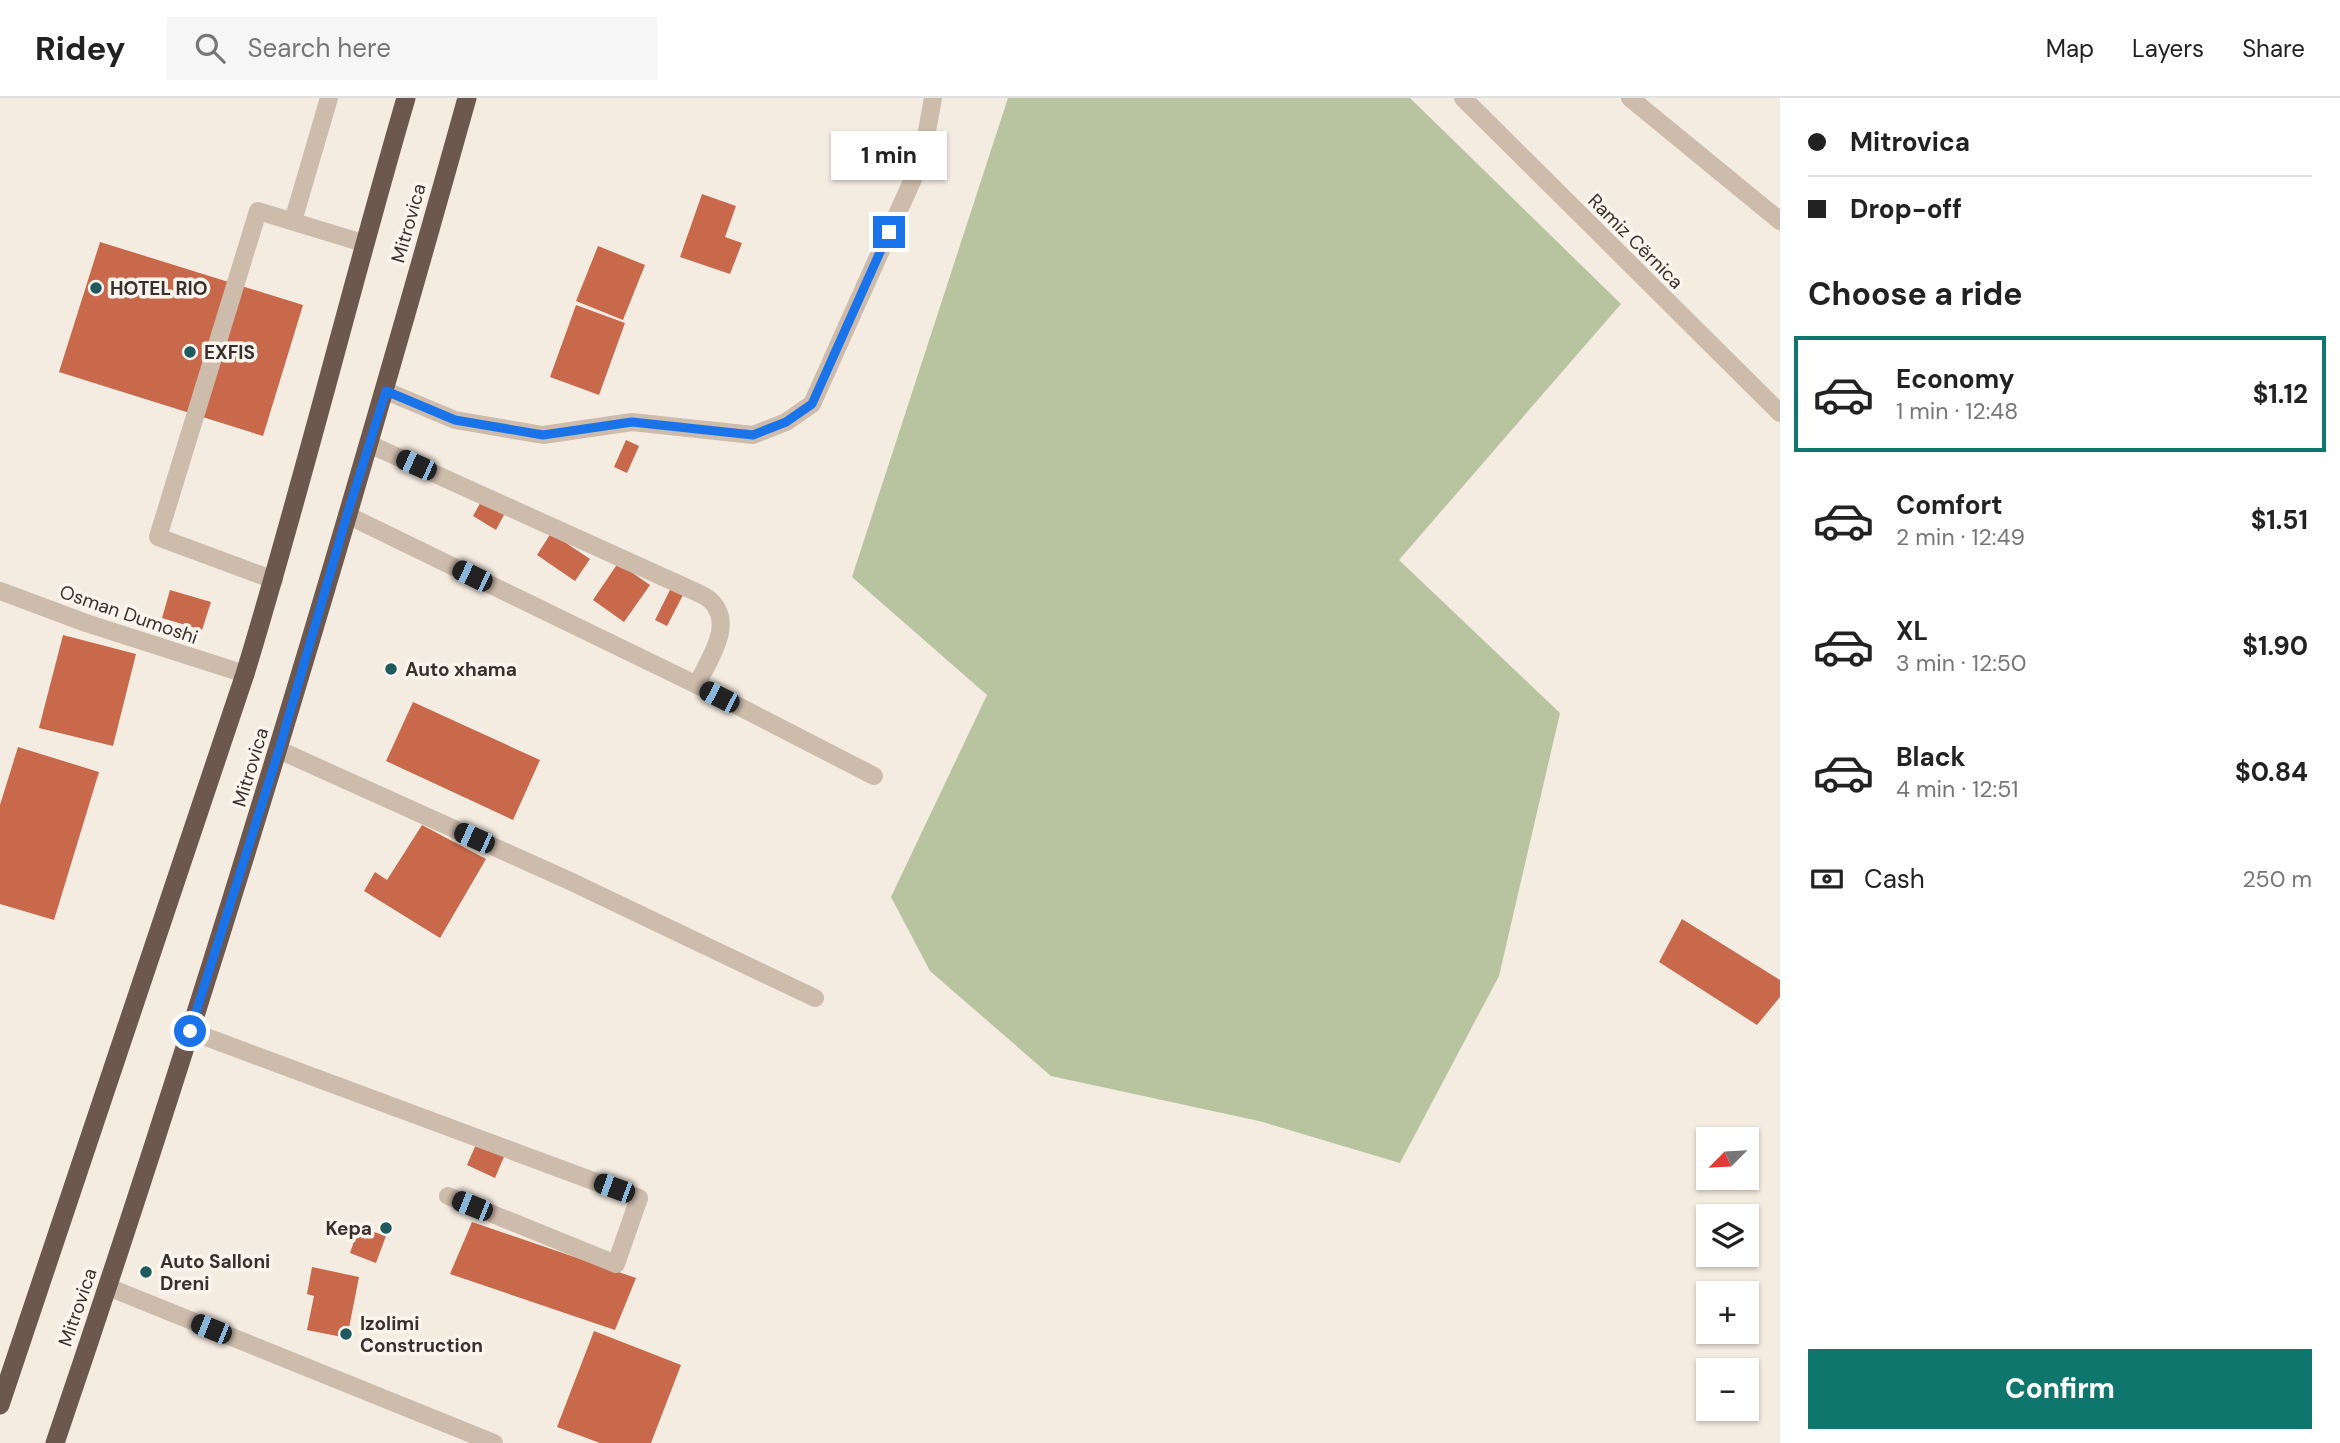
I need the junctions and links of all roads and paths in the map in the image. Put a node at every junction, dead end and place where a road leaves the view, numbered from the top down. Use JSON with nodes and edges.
{"nodes":[{"id":1,"x":329,"y":98,"type":"edge"},
{"id":2,"x":405,"y":98,"type":"edge"},
{"id":3,"x":467,"y":98,"type":"edge"},
{"id":4,"x":933,"y":98,"type":"edge"},
{"id":5,"x":1463,"y":98,"type":"edge"},
{"id":6,"x":1630,"y":98,"type":"edge"},
{"id":7,"x":293,"y":221,"type":"junction"},
{"id":8,"x":1780,"y":221,"type":"edge"},
{"id":9,"x":363,"y":243,"type":"junction"},
{"id":10,"x":386,"y":391,"type":"junction"},
{"id":11,"x":1780,"y":413,"type":"edge"},
{"id":12,"x":369,"y":444,"type":"junction"},
{"id":13,"x":347,"y":515,"type":"junction"},
{"id":14,"x":274,"y":580,"type":"junction"},
{"id":15,"x":0,"y":592,"type":"edge"},
{"id":16,"x":245,"y":674,"type":"junction"},
{"id":17,"x":697,"y":685,"type":"junction"},
{"id":18,"x":279,"y":750,"type":"junction"},
{"id":19,"x":874,"y":776,"type":"dead end"},
{"id":20,"x":814,"y":998,"type":"dead end"},
{"id":21,"x":190,"y":1031,"type":"junction"},
{"id":22,"x":448,"y":1196,"type":"dead end"},
{"id":23,"x":108,"y":1287,"type":"junction"},
{"id":24,"x":0,"y":1405,"type":"edge"},
{"id":25,"x":55,"y":1443,"type":"edge"},
{"id":26,"x":494,"y":1443,"type":"edge"}],
"edges":[{"from":1,"to":7,"type":"street"},
{"from":2,"to":9,"type":"highway","name":"Mitrovica"},
{"from":3,"to":10,"type":"highway","name":"Mitrovica"},
{"from":4,"to":10,"type":"street"},
{"from":5,"to":11,"type":"street","name":"Ramiz Cërnica"},
{"from":6,"to":8,"type":"street"},
{"from":7,"to":9,"type":"street"},
{"from":7,"to":14,"type":"street"},
{"from":9,"to":14,"type":"highway","name":"Mitrovica"},
{"from":10,"to":12,"type":"highway","name":"Mitrovica"},
{"from":12,"to":13,"type":"highway","name":"Mitrovica"},
{"from":12,"to":17,"type":"street"},
{"from":13,"to":17,"type":"street"},
{"from":13,"to":18,"type":"highway","name":"Mitrovica"},
{"from":14,"to":16,"type":"highway","name":"Mitrovica"},
{"from":15,"to":16,"type":"street","name":"Osman Dumoshi"},
{"from":16,"to":24,"type":"highway","name":"Mitrovica"},
{"from":17,"to":19,"type":"street"},
{"from":18,"to":20,"type":"street"},
{"from":18,"to":21,"type":"highway","name":"Mitrovica"},
{"from":21,"to":22,"type":"street"},
{"from":21,"to":23,"type":"highway","name":"Mitrovica"},
{"from":23,"to":25,"type":"highway","name":"Mitrovica"},
{"from":23,"to":26,"type":"street"}]}
